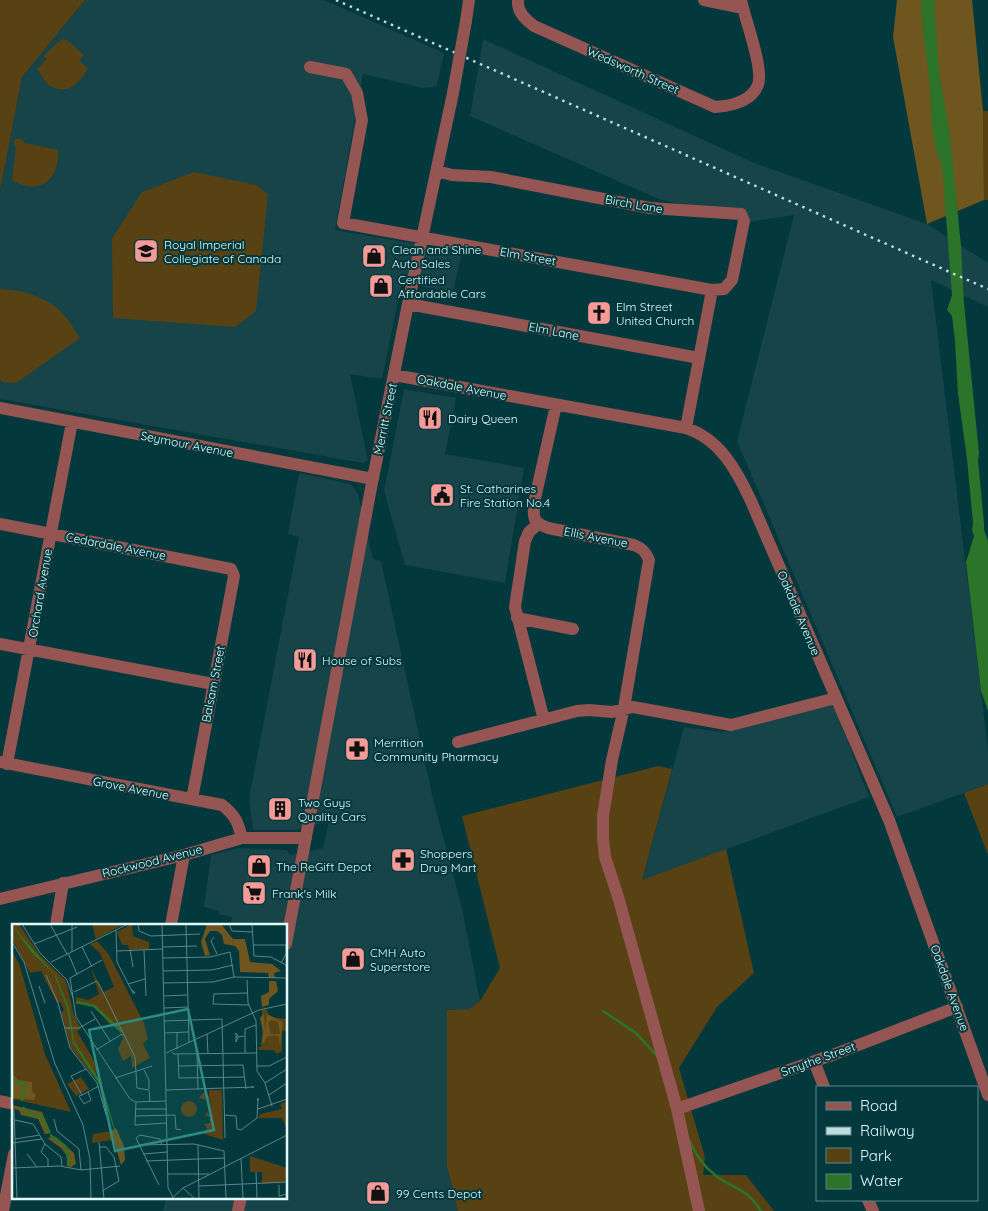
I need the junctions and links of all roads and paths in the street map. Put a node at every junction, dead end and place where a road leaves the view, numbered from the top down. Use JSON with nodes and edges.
{"nodes":[{"id":1,"x":469,"y":0,"type":"edge"},
{"id":2,"x":518,"y":0,"type":"edge"},
{"id":3,"x":704,"y":0,"type":"edge"},
{"id":4,"x":742,"y":4,"type":"edge"},
{"id":5,"x":310,"y":67,"type":"dead end"},
{"id":6,"x":437,"y":171,"type":"junction"},
{"id":7,"x":423,"y":237,"type":"junction"},
{"id":8,"x":712,"y":290,"type":"junction"},
{"id":9,"x":408,"y":304,"type":"junction"},
{"id":10,"x":699,"y":358,"type":"junction"},
{"id":11,"x":394,"y":375,"type":"junction"},
{"id":12,"x":556,"y":405,"type":"junction"},
{"id":13,"x":0,"y":408,"type":"edge"},
{"id":14,"x":72,"y":422,"type":"junction"},
{"id":15,"x":686,"y":428,"type":"junction"},
{"id":16,"x":373,"y":479,"type":"junction"},
{"id":17,"x":0,"y":524,"type":"edge"},
{"id":18,"x":538,"y":524,"type":"junction"},
{"id":19,"x":51,"y":534,"type":"junction"},
{"id":20,"x":231,"y":569,"type":"joint"},
{"id":21,"x":516,"y":618,"type":"junction"},
{"id":22,"x":573,"y":629,"type":"dead end"},
{"id":23,"x":0,"y":644,"type":"edge"},
{"id":24,"x":30,"y":650,"type":"junction"},
{"id":25,"x":213,"y":684,"type":"junction"},
{"id":26,"x":836,"y":698,"type":"junction"},
{"id":27,"x":624,"y":708,"type":"junction"},
{"id":28,"x":544,"y":720,"type":"junction"},
{"id":29,"x":458,"y":742,"type":"dead end"},
{"id":30,"x":3,"y":763,"type":"edge"},
{"id":31,"x":192,"y":800,"type":"junction"},
{"id":32,"x":242,"y":838,"type":"junction"},
{"id":33,"x":306,"y":838,"type":"junction"},
{"id":34,"x":184,"y":854,"type":"junction"},
{"id":35,"x":63,"y":883,"type":"junction"},
{"id":36,"x":0,"y":899,"type":"edge"},
{"id":37,"x":56,"y":924,"type":"edge"},
{"id":38,"x":171,"y":924,"type":"edge"},
{"id":39,"x":288,"y":933,"type":"edge"},
{"id":40,"x":957,"y":1007,"type":"junction"},
{"id":41,"x":814,"y":1061,"type":"junction"},
{"id":42,"x":824,"y":1086,"type":"edge"},
{"id":43,"x":988,"y":1095,"type":"edge"},
{"id":44,"x":677,"y":1109,"type":"junction"},
{"id":45,"x":12,"y":1164,"type":"edge"},
{"id":46,"x":241,"y":1198,"type":"edge"},
{"id":47,"x":3,"y":1211,"type":"edge"},
{"id":48,"x":238,"y":1211,"type":"edge"},
{"id":49,"x":700,"y":1211,"type":"edge"}],
"edges":[{"from":1,"to":6,"type":"street","name":"Merritt Street","bridge":true},
{"from":2,"to":4,"type":"street","name":"Wedsworth Street"},
{"from":3,"to":4,"type":"street"},
{"from":5,"to":7,"type":"street","name":"Elm Street"},
{"from":6,"to":7,"type":"street","name":"Merritt Street"},
{"from":6,"to":8,"type":"street","name":"Birch Lane"},
{"from":7,"to":8,"type":"street","name":"Elm Street"},
{"from":7,"to":9,"type":"street","name":"Merritt Street"},
{"from":8,"to":10,"type":"street"},
{"from":9,"to":10,"type":"street","name":"Elm Lane"},
{"from":9,"to":11,"type":"street","name":"Merritt Street"},
{"from":10,"to":15,"type":"street"},
{"from":11,"to":12,"type":"street","name":"Oakdale Avenue"},
{"from":11,"to":16,"type":"street","name":"Merritt Street"},
{"from":12,"to":15,"type":"street","name":"Oakdale Avenue"},
{"from":12,"to":18,"type":"street"},
{"from":13,"to":14,"type":"street","name":"Seymour Avenue"},
{"from":14,"to":16,"type":"street","name":"Seymour Avenue"},
{"from":14,"to":19,"type":"street","name":"Orchard Avenue"},
{"from":15,"to":26,"type":"street","name":"Oakdale Avenue"},
{"from":16,"to":33,"type":"street","name":"Merritt Street"},
{"from":17,"to":19,"type":"street","name":"Cedardale Avenue"},
{"from":18,"to":21,"type":"street"},
{"from":18,"to":27,"type":"street","name":"Ellis Avenue"},
{"from":19,"to":20,"type":"street","name":"Cedardale Avenue"},
{"from":19,"to":24,"type":"street","name":"Orchard Avenue"},
{"from":20,"to":25,"type":"street","name":"Balsam Street"},
{"from":21,"to":22,"type":"street"},
{"from":21,"to":28,"type":"street"},
{"from":23,"to":24,"type":"street"},
{"from":24,"to":25,"type":"street"},
{"from":24,"to":30,"type":"street","name":"Orchard Avenue"},
{"from":25,"to":31,"type":"street","name":"Balsam Street"},
{"from":26,"to":27,"type":"street"},
{"from":26,"to":40,"type":"street","name":"Oakdale Avenue"},
{"from":27,"to":28,"type":"street"},
{"from":27,"to":44,"type":"street"},
{"from":28,"to":29,"type":"street"},
{"from":30,"to":31,"type":"street","name":"Grove Avenue"},
{"from":31,"to":32,"type":"street","name":"Grove Avenue"},
{"from":32,"to":33,"type":"street","name":"Rockwood Avenue"},
{"from":32,"to":34,"type":"street","name":"Rockwood Avenue"},
{"from":33,"to":39,"type":"street","name":"Merritt Street"},
{"from":34,"to":35,"type":"street","name":"Rockwood Avenue"},
{"from":34,"to":38,"type":"street"},
{"from":35,"to":36,"type":"street","name":"Rockwood Avenue"},
{"from":35,"to":37,"type":"street"},
{"from":40,"to":41,"type":"street","name":"Smythe Street"},
{"from":40,"to":43,"type":"street","name":"Oakdale Avenue"},
{"from":41,"to":42,"type":"street"},
{"from":41,"to":44,"type":"street","name":"Smythe Street"},
{"from":44,"to":49,"type":"street"},
{"from":45,"to":47,"type":"street"},
{"from":46,"to":48,"type":"street"}]}
